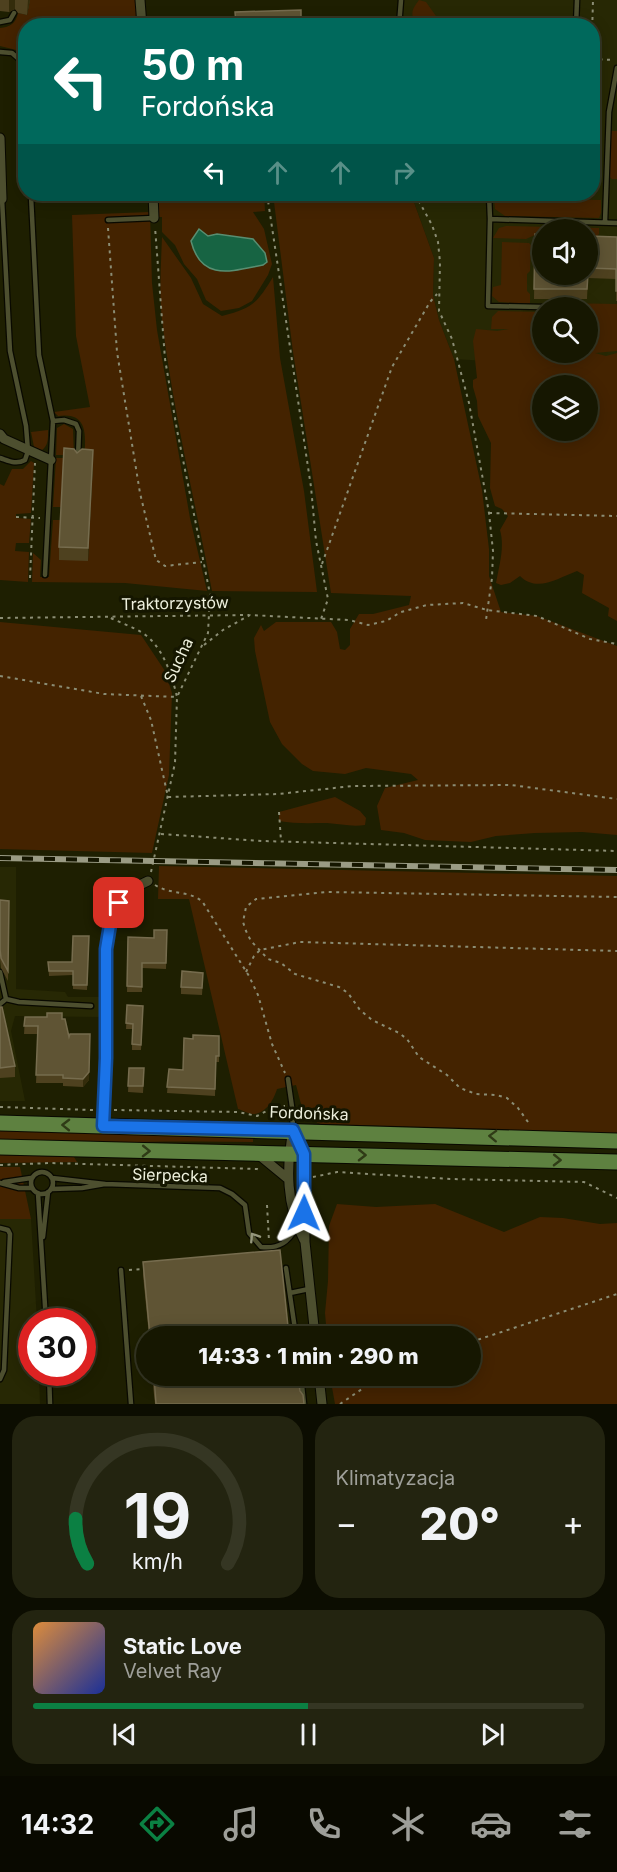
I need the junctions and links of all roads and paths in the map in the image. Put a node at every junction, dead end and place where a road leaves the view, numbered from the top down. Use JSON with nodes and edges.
{"nodes":[{"id":1,"x":140,"y":0,"type":"edge"},
{"id":2,"x":401,"y":0,"type":"edge"},
{"id":3,"x":577,"y":0,"type":"edge"},
{"id":4,"x":593,"y":0,"type":"edge"},
{"id":5,"x":14,"y":13,"type":"dead end"},
{"id":6,"x":141,"y":18,"type":"edge"},
{"id":7,"x":400,"y":18,"type":"edge"},
{"id":8,"x":576,"y":18,"type":"edge"},
{"id":9,"x":592,"y":18,"type":"edge"},
{"id":10,"x":0,"y":22,"type":"edge"},
{"id":11,"x":0,"y":52,"type":"edge"},
{"id":12,"x":18,"y":58,"type":"edge"},
{"id":13,"x":600,"y":59,"type":"edge"},
{"id":14,"x":617,"y":60,"type":"edge"},
{"id":15,"x":617,"y":68,"type":"edge"},
{"id":16,"x":0,"y":138,"type":"edge"},
{"id":17,"x":1,"y":199,"type":"edge"},
{"id":18,"x":31,"y":201,"type":"edge"},
{"id":19,"x":153,"y":201,"type":"edge"},
{"id":20,"x":268,"y":201,"type":"edge"},
{"id":21,"x":419,"y":201,"type":"edge"},
{"id":22,"x":489,"y":201,"type":"edge"},
{"id":23,"x":154,"y":218,"type":"junction"},
{"id":24,"x":490,"y":219,"type":"junction"},
{"id":25,"x":108,"y":220,"type":"joint"},
{"id":26,"x":605,"y":222,"type":"junction"},
{"id":27,"x":617,"y":223,"type":"edge"},
{"id":28,"x":438,"y":293,"type":"junction"},
{"id":29,"x":532,"y":307,"type":"edge"},
{"id":30,"x":53,"y":421,"type":"junction"},
{"id":31,"x":0,"y":435,"type":"edge"},
{"id":32,"x":27,"y":454,"type":"junction"},
{"id":33,"x":0,"y":458,"type":"edge"},
{"id":34,"x":51,"y":460,"type":"junction"},
{"id":35,"x":78,"y":462,"type":"edge"},
{"id":36,"x":489,"y":513,"type":"junction"},
{"id":37,"x":617,"y":516,"type":"edge"},
{"id":38,"x":16,"y":517,"type":"dead end"},
{"id":39,"x":33,"y":518,"type":"junction"},
{"id":40,"x":203,"y":561,"type":"junction"},
{"id":41,"x":321,"y":566,"type":"junction"},
{"id":42,"x":45,"y":575,"type":"dead end"},
{"id":43,"x":30,"y":578,"type":"dead end"},
{"id":44,"x":487,"y":610,"type":"junction"},
{"id":45,"x":210,"y":614,"type":"junction"},
{"id":46,"x":250,"y":615,"type":"junction"},
{"id":47,"x":107,"y":616,"type":"junction"},
{"id":48,"x":0,"y":618,"type":"edge"},
{"id":49,"x":321,"y":619,"type":"junction"},
{"id":50,"x":486,"y":620,"type":"dead end"},
{"id":51,"x":617,"y":644,"type":"edge"},
{"id":52,"x":201,"y":647,"type":"junction"},
{"id":53,"x":0,"y":676,"type":"edge"},
{"id":54,"x":141,"y":696,"type":"junction"},
{"id":55,"x":177,"y":697,"type":"junction"},
{"id":56,"x":168,"y":797,"type":"junction"},
{"id":57,"x":617,"y":799,"type":"edge"},
{"id":58,"x":279,"y":812,"type":"dead end"},
{"id":59,"x":160,"y":834,"type":"junction"},
{"id":60,"x":281,"y":841,"type":"junction"},
{"id":61,"x":617,"y":851,"type":"edge"},
{"id":62,"x":148,"y":880,"type":"junction"},
{"id":63,"x":617,"y":897,"type":"edge"},
{"id":64,"x":260,"y":950,"type":"junction"},
{"id":65,"x":617,"y":951,"type":"edge"},
{"id":66,"x":0,"y":972,"type":"edge"},
{"id":67,"x":246,"y":972,"type":"junction"},
{"id":68,"x":6,"y":999,"type":"junction"},
{"id":69,"x":0,"y":1005,"type":"edge"},
{"id":70,"x":91,"y":1006,"type":"dead end"},
{"id":71,"x":288,"y":1079,"type":"joint"},
{"id":72,"x":0,"y":1107,"type":"edge"},
{"id":73,"x":292,"y":1107,"type":"junction"},
{"id":74,"x":104,"y":1110,"type":"junction"},
{"id":75,"x":528,"y":1122,"type":"dead end"},
{"id":76,"x":0,"y":1123,"type":"edge"},
{"id":77,"x":103,"y":1126,"type":"junction"},
{"id":78,"x":293,"y":1130,"type":"junction"},
{"id":79,"x":617,"y":1141,"type":"edge"},
{"id":80,"x":0,"y":1147,"type":"edge"},
{"id":81,"x":257,"y":1153,"type":"junction"},
{"id":82,"x":296,"y":1154,"type":"junction"},
{"id":83,"x":617,"y":1162,"type":"edge"},
{"id":84,"x":69,"y":1164,"type":"junction"},
{"id":85,"x":0,"y":1165,"type":"edge"},
{"id":86,"x":267,"y":1174,"type":"dead end"},
{"id":87,"x":31,"y":1178,"type":"junction"},
{"id":88,"x":52,"y":1178,"type":"junction"},
{"id":89,"x":287,"y":1178,"type":"junction"},
{"id":90,"x":304,"y":1178,"type":"junction"},
{"id":91,"x":69,"y":1179,"type":"junction"},
{"id":92,"x":0,"y":1183,"type":"edge"},
{"id":93,"x":105,"y":1184,"type":"junction"},
{"id":94,"x":32,"y":1188,"type":"junction"},
{"id":95,"x":50,"y":1190,"type":"junction"},
{"id":96,"x":38,"y":1193,"type":"junction"},
{"id":97,"x":617,"y":1198,"type":"edge"},
{"id":98,"x":267,"y":1205,"type":"dead end"},
{"id":99,"x":297,"y":1227,"type":"junction"},
{"id":100,"x":0,"y":1228,"type":"edge"},
{"id":101,"x":305,"y":1242,"type":"junction"},
{"id":102,"x":42,"y":1245,"type":"junction"},
{"id":103,"x":269,"y":1248,"type":"junction"},
{"id":104,"x":154,"y":1268,"type":"edge"},
{"id":105,"x":286,"y":1268,"type":"dead end"},
{"id":106,"x":121,"y":1270,"type":"joint"},
{"id":107,"x":309,"y":1290,"type":"junction"},
{"id":108,"x":290,"y":1293,"type":"junction"},
{"id":109,"x":617,"y":1294,"type":"edge"},
{"id":110,"x":45,"y":1308,"type":"edge"},
{"id":111,"x":295,"y":1326,"type":"edge"},
{"id":112,"x":314,"y":1326,"type":"edge"},
{"id":113,"x":481,"y":1339,"type":"edge"},
{"id":114,"x":0,"y":1379,"type":"edge"},
{"id":115,"x":49,"y":1386,"type":"edge"},
{"id":116,"x":302,"y":1386,"type":"edge"},
{"id":117,"x":320,"y":1386,"type":"edge"},
{"id":118,"x":366,"y":1386,"type":"edge"},
{"id":119,"x":50,"y":1404,"type":"edge"},
{"id":120,"x":131,"y":1404,"type":"edge"},
{"id":121,"x":304,"y":1404,"type":"edge"},
{"id":122,"x":322,"y":1404,"type":"edge"},
{"id":123,"x":340,"y":1404,"type":"edge"}],
"edges":[{"from":1,"to":6,"type":"street"},
{"from":2,"to":7,"type":"lane"},
{"from":3,"to":8,"type":"lane"},
{"from":4,"to":9,"type":"path"},
{"from":5,"to":10,"type":"lane"},
{"from":11,"to":12,"type":"lane"},
{"from":13,"to":14,"type":"path"},
{"from":15,"to":26,"type":"lane"},
{"from":16,"to":17,"type":"street"},
{"from":17,"to":32,"type":"lane"},
{"from":18,"to":30,"type":"lane"},
{"from":19,"to":23,"type":"street"},
{"from":20,"to":41,"type":"path"},
{"from":21,"to":28,"type":"path"},
{"from":22,"to":24,"type":"lane"},
{"from":23,"to":25,"type":"lane"},
{"from":23,"to":40,"type":"path","name":"Sucha"},
{"from":24,"to":26,"type":"lane"},
{"from":24,"to":29,"type":"lane"},
{"from":25,"to":40,"type":"path"},
{"from":26,"to":27,"type":"lane"},
{"from":28,"to":36,"type":"path"},
{"from":28,"to":41,"type":"path"},
{"from":30,"to":34,"type":"lane"},
{"from":30,"to":35,"type":"lane"},
{"from":31,"to":32,"type":"street"},
{"from":32,"to":33,"type":"lane"},
{"from":32,"to":34,"type":"street"},
{"from":32,"to":39,"type":"path"},
{"from":34,"to":42,"type":"lane"},
{"from":36,"to":37,"type":"path"},
{"from":36,"to":44,"type":"path"},
{"from":38,"to":39,"type":"path"},
{"from":39,"to":43,"type":"path"},
{"from":40,"to":45,"type":"path","name":"Sucha"},
{"from":41,"to":49,"type":"path"},
{"from":44,"to":49,"type":"path","name":"Traktorzystów"},
{"from":44,"to":50,"type":"path"},
{"from":44,"to":51,"type":"path","name":"Traktorzystów"},
{"from":45,"to":46,"type":"path","name":"Traktorzystów"},
{"from":45,"to":47,"type":"path","name":"Traktorzystów"},
{"from":45,"to":52,"type":"path","name":"Sucha"},
{"from":46,"to":49,"type":"path","name":"Traktorzystów"},
{"from":46,"to":52,"type":"path"},
{"from":47,"to":48,"type":"path"},
{"from":47,"to":55,"type":"path","name":"Traktorzystów"},
{"from":52,"to":55,"type":"path","name":"Sucha"},
{"from":53,"to":54,"type":"path"},
{"from":54,"to":55,"type":"path"},
{"from":54,"to":56,"type":"path"},
{"from":55,"to":56,"type":"path","name":"Sucha"},
{"from":56,"to":57,"type":"path"},
{"from":56,"to":59,"type":"path","name":"Sucha"},
{"from":58,"to":60,"type":"path"},
{"from":59,"to":60,"type":"path"},
{"from":59,"to":62,"type":"path","name":"Sucha"},
{"from":60,"to":61,"type":"path"},
{"from":62,"to":67,"type":"path"},
{"from":62,"to":74,"type":"street"},
{"from":63,"to":64,"type":"path"},
{"from":64,"to":65,"type":"path"},
{"from":64,"to":67,"type":"path"},
{"from":64,"to":75,"type":"path"},
{"from":66,"to":68,"type":"lane"},
{"from":67,"to":71,"type":"path"},
{"from":68,"to":69,"type":"lane"},
{"from":68,"to":70,"type":"lane"},
{"from":71,"to":73,"type":"lane"},
{"from":72,"to":74,"type":"path"},
{"from":73,"to":74,"type":"path"},
{"from":73,"to":78,"type":"lane"},
{"from":74,"to":77,"type":"street"},
{"from":77,"to":76,"type":"main road","name":"Fordońska","one_way":true},
{"from":77,"to":78,"type":"main road","name":"Fordońska"},
{"from":79,"to":78,"type":"main road","name":"Fordońska","one_way":true},
{"from":78,"to":82,"type":"street"},
{"from":78,"to":82,"type":"street"},
{"from":80,"to":81,"type":"main road","one_way":true},
{"from":81,"to":82,"type":"main road"},
{"from":81,"to":89,"type":"street"},
{"from":82,"to":83,"type":"main road","one_way":true},
{"from":82,"to":89,"type":"street"},
{"from":82,"to":90,"type":"street"},
{"from":84,"to":85,"type":"path"},
{"from":84,"to":86,"type":"path"},
{"from":84,"to":91,"type":"path"},
{"from":87,"to":88,"type":"lane"},
{"from":87,"to":92,"type":"lane"},
{"from":87,"to":94,"type":"lane"},
{"from":88,"to":91,"type":"lane"},
{"from":88,"to":95,"type":"lane"},
{"from":89,"to":99,"type":"street"},
{"from":90,"to":97,"type":"path"},
{"from":90,"to":101,"type":"street"},
{"from":91,"to":93,"type":"lane"},
{"from":92,"to":94,"type":"lane"},
{"from":93,"to":95,"type":"lane"},
{"from":103,"to":93,"type":"lane","name":"Sierpecka","one_way":true},
{"from":94,"to":96,"type":"lane"},
{"from":95,"to":96,"type":"lane"},
{"from":95,"to":102,"type":"lane"},
{"from":96,"to":102,"type":"lane"},
{"from":98,"to":103,"type":"path"},
{"from":99,"to":101,"type":"street"},
{"from":99,"to":103,"type":"lane"},
{"from":100,"to":114,"type":"lane"},
{"from":101,"to":107,"type":"street"},
{"from":102,"to":110,"type":"lane"},
{"from":104,"to":106,"type":"path"},
{"from":105,"to":108,"type":"lane"},
{"from":106,"to":120,"type":"lane"},
{"from":107,"to":108,"type":"lane"},
{"from":107,"to":112,"type":"street"},
{"from":108,"to":111,"type":"lane"},
{"from":109,"to":113,"type":"path"},
{"from":115,"to":119,"type":"lane"},
{"from":116,"to":121,"type":"lane"},
{"from":117,"to":122,"type":"street"},
{"from":118,"to":123,"type":"path"}]}
